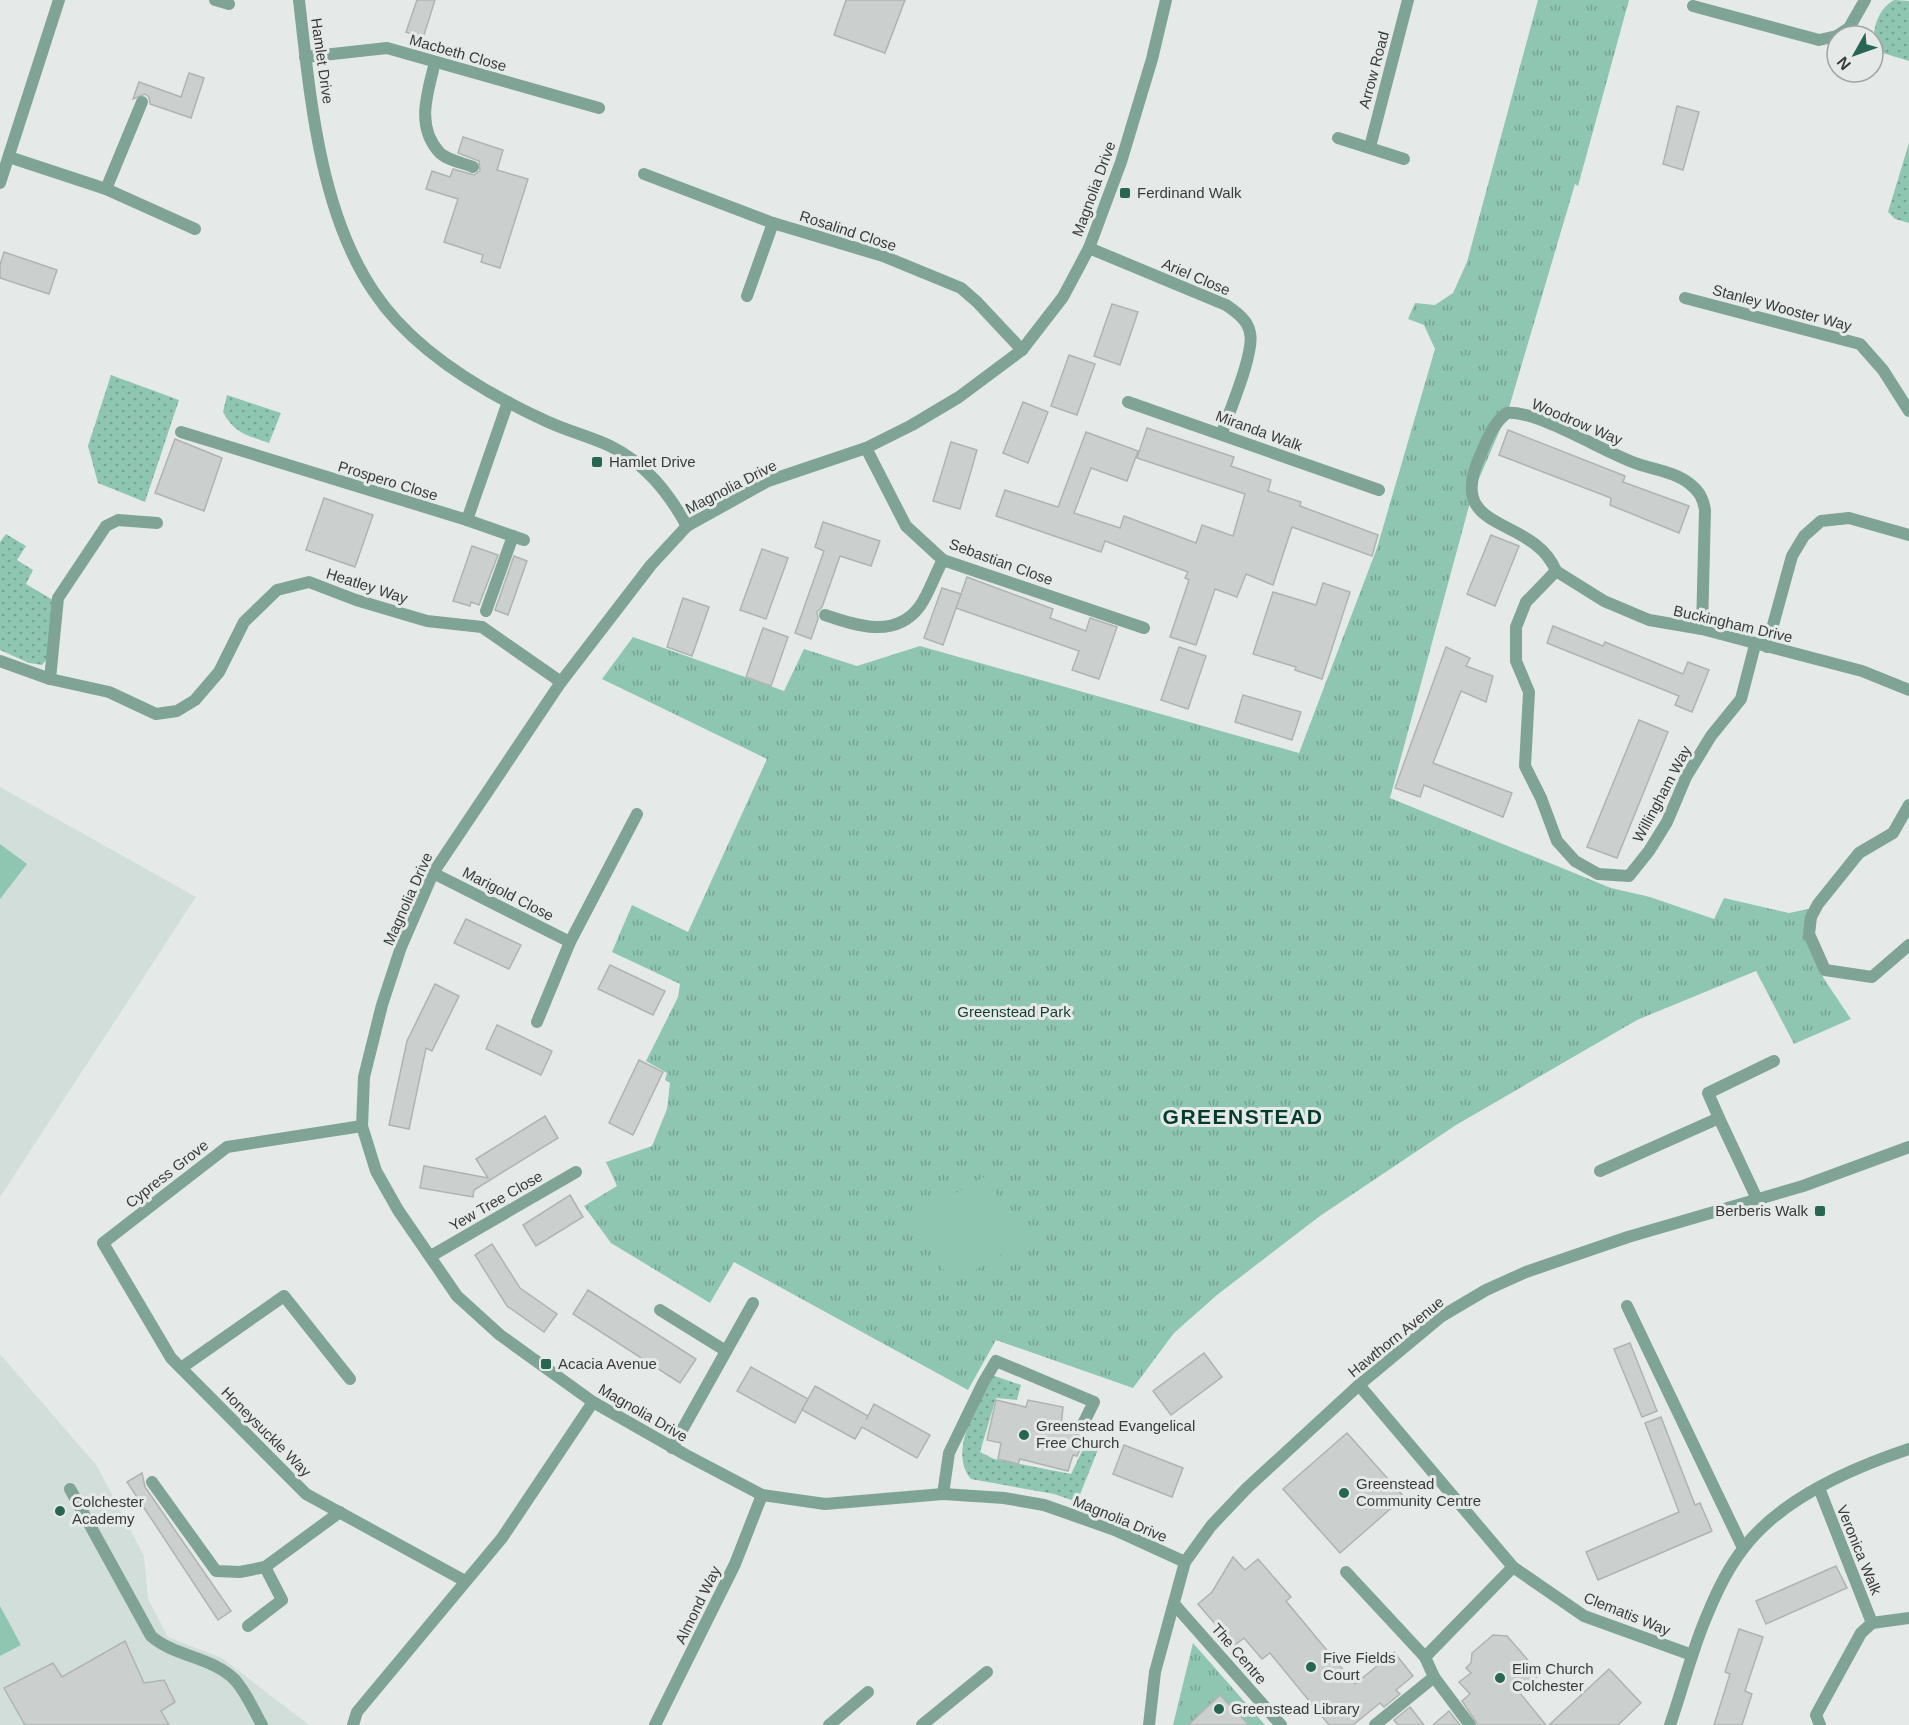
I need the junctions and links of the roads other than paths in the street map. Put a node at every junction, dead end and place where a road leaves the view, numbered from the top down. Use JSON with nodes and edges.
{"nodes":[{"id":1,"x":58,"y":0,"type":"edge"},
{"id":2,"x":214,"y":0,"type":"edge"},
{"id":3,"x":299,"y":0,"type":"edge"},
{"id":4,"x":1166,"y":0,"type":"edge"},
{"id":5,"x":1408,"y":0,"type":"edge"},
{"id":6,"x":1865,"y":0,"type":"edge"},
{"id":7,"x":229,"y":4,"type":"dead end"},
{"id":8,"x":1693,"y":6,"type":"dead end"},
{"id":9,"x":1851,"y":24,"type":"edge"},
{"id":10,"x":1825,"y":39,"type":"edge"},
{"id":11,"x":306,"y":57,"type":"junction"},
{"id":12,"x":435,"y":62,"type":"junction"},
{"id":13,"x":142,"y":102,"type":"dead end"},
{"id":14,"x":599,"y":108,"type":"dead end"},
{"id":15,"x":1338,"y":138,"type":"dead end"},
{"id":16,"x":1370,"y":147,"type":"junction"},
{"id":17,"x":9,"y":157,"type":"junction"},
{"id":18,"x":1404,"y":159,"type":"dead end"},
{"id":19,"x":473,"y":167,"type":"dead end"},
{"id":20,"x":644,"y":174,"type":"dead end"},
{"id":21,"x":0,"y":183,"type":"edge"},
{"id":22,"x":106,"y":189,"type":"junction"},
{"id":23,"x":773,"y":223,"type":"junction"},
{"id":24,"x":195,"y":229,"type":"dead end"},
{"id":25,"x":1089,"y":248,"type":"junction"},
{"id":26,"x":747,"y":296,"type":"dead end"},
{"id":27,"x":1685,"y":298,"type":"dead end"},
{"id":28,"x":1022,"y":350,"type":"junction"},
{"id":29,"x":508,"y":402,"type":"junction"},
{"id":30,"x":1128,"y":402,"type":"dead end"},
{"id":31,"x":1909,"y":411,"type":"edge"},
{"id":32,"x":181,"y":432,"type":"dead end"},
{"id":33,"x":1222,"y":433,"type":"junction"},
{"id":34,"x":866,"y":448,"type":"junction"},
{"id":35,"x":1379,"y":490,"type":"dead end"},
{"id":36,"x":467,"y":520,"type":"junction"},
{"id":37,"x":157,"y":523,"type":"dead end"},
{"id":38,"x":687,"y":526,"type":"junction"},
{"id":39,"x":1909,"y":536,"type":"edge"},
{"id":40,"x":944,"y":560,"type":"junction"},
{"id":41,"x":1556,"y":571,"type":"junction"},
{"id":42,"x":486,"y":611,"type":"dead end"},
{"id":43,"x":825,"y":615,"type":"dead end"},
{"id":44,"x":1144,"y":627,"type":"dead end"},
{"id":45,"x":1702,"y":629,"type":"junction"},
{"id":46,"x":1761,"y":646,"type":"junction"},
{"id":47,"x":0,"y":661,"type":"edge"},
{"id":48,"x":50,"y":679,"type":"junction"},
{"id":49,"x":561,"y":682,"type":"junction"},
{"id":50,"x":1909,"y":690,"type":"edge"},
{"id":51,"x":1909,"y":805,"type":"edge"},
{"id":52,"x":637,"y":814,"type":"dead end"},
{"id":53,"x":433,"y":873,"type":"junction"},
{"id":54,"x":570,"y":942,"type":"junction"},
{"id":55,"x":1909,"y":945,"type":"edge"},
{"id":56,"x":537,"y":1022,"type":"dead end"},
{"id":57,"x":1774,"y":1061,"type":"dead end"},
{"id":58,"x":1719,"y":1118,"type":"junction"},
{"id":59,"x":362,"y":1126,"type":"junction"},
{"id":60,"x":1909,"y":1147,"type":"edge"},
{"id":61,"x":1599,"y":1171,"type":"dead end"},
{"id":62,"x":576,"y":1172,"type":"dead end"},
{"id":63,"x":1757,"y":1199,"type":"junction"},
{"id":64,"x":103,"y":1243,"type":"joint"},
{"id":65,"x":431,"y":1256,"type":"junction"},
{"id":66,"x":753,"y":1303,"type":"dead end"},
{"id":67,"x":1628,"y":1306,"type":"dead end"},
{"id":68,"x":660,"y":1310,"type":"dead end"},
{"id":69,"x":726,"y":1351,"type":"junction"},
{"id":70,"x":181,"y":1368,"type":"junction"},
{"id":71,"x":350,"y":1379,"type":"dead end"},
{"id":72,"x":1359,"y":1385,"type":"junction"},
{"id":73,"x":592,"y":1401,"type":"junction"},
{"id":74,"x":1084,"y":1422,"type":"dead end"},
{"id":75,"x":672,"y":1448,"type":"junction"},
{"id":76,"x":1909,"y":1449,"type":"edge"},
{"id":77,"x":152,"y":1482,"type":"dead end"},
{"id":78,"x":1819,"y":1488,"type":"junction"},
{"id":79,"x":70,"y":1489,"type":"dead end"},
{"id":80,"x":943,"y":1494,"type":"junction"},
{"id":81,"x":762,"y":1495,"type":"junction"},
{"id":82,"x":340,"y":1512,"type":"junction"},
{"id":83,"x":1743,"y":1548,"type":"junction"},
{"id":84,"x":1185,"y":1562,"type":"junction"},
{"id":85,"x":265,"y":1567,"type":"junction"},
{"id":86,"x":1513,"y":1567,"type":"junction"},
{"id":87,"x":1346,"y":1572,"type":"dead end"},
{"id":88,"x":465,"y":1581,"type":"junction"},
{"id":89,"x":1174,"y":1604,"type":"junction"},
{"id":90,"x":1909,"y":1618,"type":"edge"},
{"id":91,"x":1872,"y":1623,"type":"junction"},
{"id":92,"x":248,"y":1626,"type":"dead end"},
{"id":93,"x":1692,"y":1655,"type":"junction"},
{"id":94,"x":1425,"y":1657,"type":"junction"},
{"id":95,"x":987,"y":1672,"type":"dead end"},
{"id":96,"x":1434,"y":1677,"type":"junction"},
{"id":97,"x":868,"y":1692,"type":"dead end"},
{"id":98,"x":262,"y":1725,"type":"edge"},
{"id":99,"x":353,"y":1725,"type":"edge"},
{"id":100,"x":655,"y":1725,"type":"edge"},
{"id":101,"x":829,"y":1725,"type":"edge"},
{"id":102,"x":922,"y":1725,"type":"edge"},
{"id":103,"x":1149,"y":1725,"type":"edge"},
{"id":104,"x":1281,"y":1725,"type":"edge"},
{"id":105,"x":1375,"y":1725,"type":"edge"},
{"id":106,"x":1470,"y":1725,"type":"edge"},
{"id":107,"x":1670,"y":1725,"type":"edge"},
{"id":108,"x":1820,"y":1725,"type":"edge"}],
"edges":[{"from":1,"to":17,"type":"street"},
{"from":2,"to":7,"type":"street"},
{"from":3,"to":11,"type":"street","name":"Hamlet Drive"},
{"from":4,"to":25,"type":"street","name":"Magnolia Drive"},
{"from":5,"to":16,"type":"street","name":"Arrow Road"},
{"from":6,"to":9,"type":"street"},
{"from":8,"to":10,"type":"street"},
{"from":11,"to":12,"type":"street","name":"Macbeth Close"},
{"from":11,"to":29,"type":"street","name":"Hamlet Drive"},
{"from":12,"to":14,"type":"street","name":"Macbeth Close"},
{"from":12,"to":19,"type":"street"},
{"from":13,"to":22,"type":"street"},
{"from":15,"to":16,"type":"street"},
{"from":16,"to":18,"type":"street"},
{"from":17,"to":21,"type":"street"},
{"from":17,"to":22,"type":"street"},
{"from":20,"to":23,"type":"street","name":"Rosalind Close"},
{"from":22,"to":24,"type":"street"},
{"from":23,"to":26,"type":"street"},
{"from":23,"to":28,"type":"street","name":"Rosalind Close"},
{"from":25,"to":28,"type":"street","name":"Magnolia Drive"},
{"from":25,"to":33,"type":"street","name":"Ariel Close"},
{"from":27,"to":31,"type":"street","name":"Stanley Wooster Way"},
{"from":28,"to":34,"type":"street","name":"Magnolia Drive"},
{"from":29,"to":36,"type":"street"},
{"from":29,"to":38,"type":"street","name":"Hamlet Drive"},
{"from":30,"to":33,"type":"street","name":"Miranda Walk"},
{"from":32,"to":36,"type":"street","name":"Prospero Close"},
{"from":33,"to":35,"type":"street","name":"Miranda Walk"},
{"from":34,"to":38,"type":"street","name":"Magnolia Drive"},
{"from":34,"to":40,"type":"street","name":"Sebastian Close"},
{"from":36,"to":42,"type":"street","name":"Prospero Close"},
{"from":37,"to":48,"type":"street"},
{"from":38,"to":49,"type":"street","name":"Magnolia Drive"},
{"from":39,"to":46,"type":"street"},
{"from":40,"to":43,"type":"street"},
{"from":40,"to":44,"type":"street","name":"Sebastian Close"},
{"from":41,"to":45,"type":"street","name":"Buckingham Drive"},
{"from":41,"to":45,"type":"street","name":"Woodrow Way"},
{"from":41,"to":46,"type":"street","name":"Willingham Way"},
{"from":45,"to":46,"type":"street","name":"Buckingham Drive"},
{"from":46,"to":50,"type":"street","name":"Buckingham Drive"},
{"from":47,"to":48,"type":"street","name":"Heatley Way"},
{"from":48,"to":49,"type":"street","name":"Heatley Way"},
{"from":49,"to":53,"type":"street","name":"Magnolia Drive"},
{"from":51,"to":55,"type":"street"},
{"from":52,"to":54,"type":"street"},
{"from":53,"to":54,"type":"street","name":"Marigold Close"},
{"from":53,"to":59,"type":"street","name":"Magnolia Drive"},
{"from":54,"to":56,"type":"street"},
{"from":57,"to":58,"type":"street"},
{"from":58,"to":61,"type":"street"},
{"from":58,"to":63,"type":"street"},
{"from":59,"to":64,"type":"street","name":"Cypress Grove"},
{"from":59,"to":65,"type":"street","name":"Magnolia Drive"},
{"from":60,"to":63,"type":"street","name":"Hawthorn Avenue"},
{"from":62,"to":65,"type":"street","name":"Yew Tree Close"},
{"from":63,"to":72,"type":"street","name":"Hawthorn Avenue"},
{"from":64,"to":70,"type":"street","name":"Honeysuckle Way"},
{"from":65,"to":73,"type":"street","name":"Magnolia Drive"},
{"from":66,"to":69,"type":"street"},
{"from":67,"to":83,"type":"street"},
{"from":68,"to":69,"type":"street"},
{"from":69,"to":75,"type":"street"},
{"from":70,"to":71,"type":"street"},
{"from":70,"to":82,"type":"street","name":"Honeysuckle Way"},
{"from":72,"to":84,"type":"street","name":"Hawthorn Avenue"},
{"from":72,"to":86,"type":"street","name":"Clematis Way"},
{"from":73,"to":75,"type":"street","name":"Magnolia Drive"},
{"from":73,"to":88,"type":"street"},
{"from":74,"to":80,"type":"street"},
{"from":75,"to":81,"type":"street","name":"Magnolia Drive"},
{"from":76,"to":78,"type":"street"},
{"from":77,"to":85,"type":"street"},
{"from":78,"to":83,"type":"street"},
{"from":78,"to":91,"type":"street","name":"Veronica Walk"},
{"from":79,"to":98,"type":"street"},
{"from":80,"to":81,"type":"street","name":"Magnolia Drive"},
{"from":80,"to":84,"type":"street","name":"Magnolia Drive"},
{"from":81,"to":100,"type":"street","name":"Almond Way"},
{"from":82,"to":85,"type":"street"},
{"from":82,"to":88,"type":"street","name":"Honeysuckle Way"},
{"from":83,"to":93,"type":"street"},
{"from":84,"to":89,"type":"street","name":"Hawthorn Avenue"},
{"from":85,"to":92,"type":"street"},
{"from":86,"to":93,"type":"street","name":"Clematis Way"},
{"from":86,"to":94,"type":"street"},
{"from":87,"to":94,"type":"street"},
{"from":88,"to":99,"type":"street"},
{"from":89,"to":103,"type":"street","name":"Hawthorn Avenue"},
{"from":89,"to":104,"type":"street","name":"The Centre"},
{"from":90,"to":91,"type":"street"},
{"from":91,"to":108,"type":"street"},
{"from":93,"to":107,"type":"street"},
{"from":94,"to":96,"type":"street"},
{"from":95,"to":102,"type":"street"},
{"from":96,"to":105,"type":"street"},
{"from":96,"to":106,"type":"street"},
{"from":97,"to":101,"type":"street"}]}
